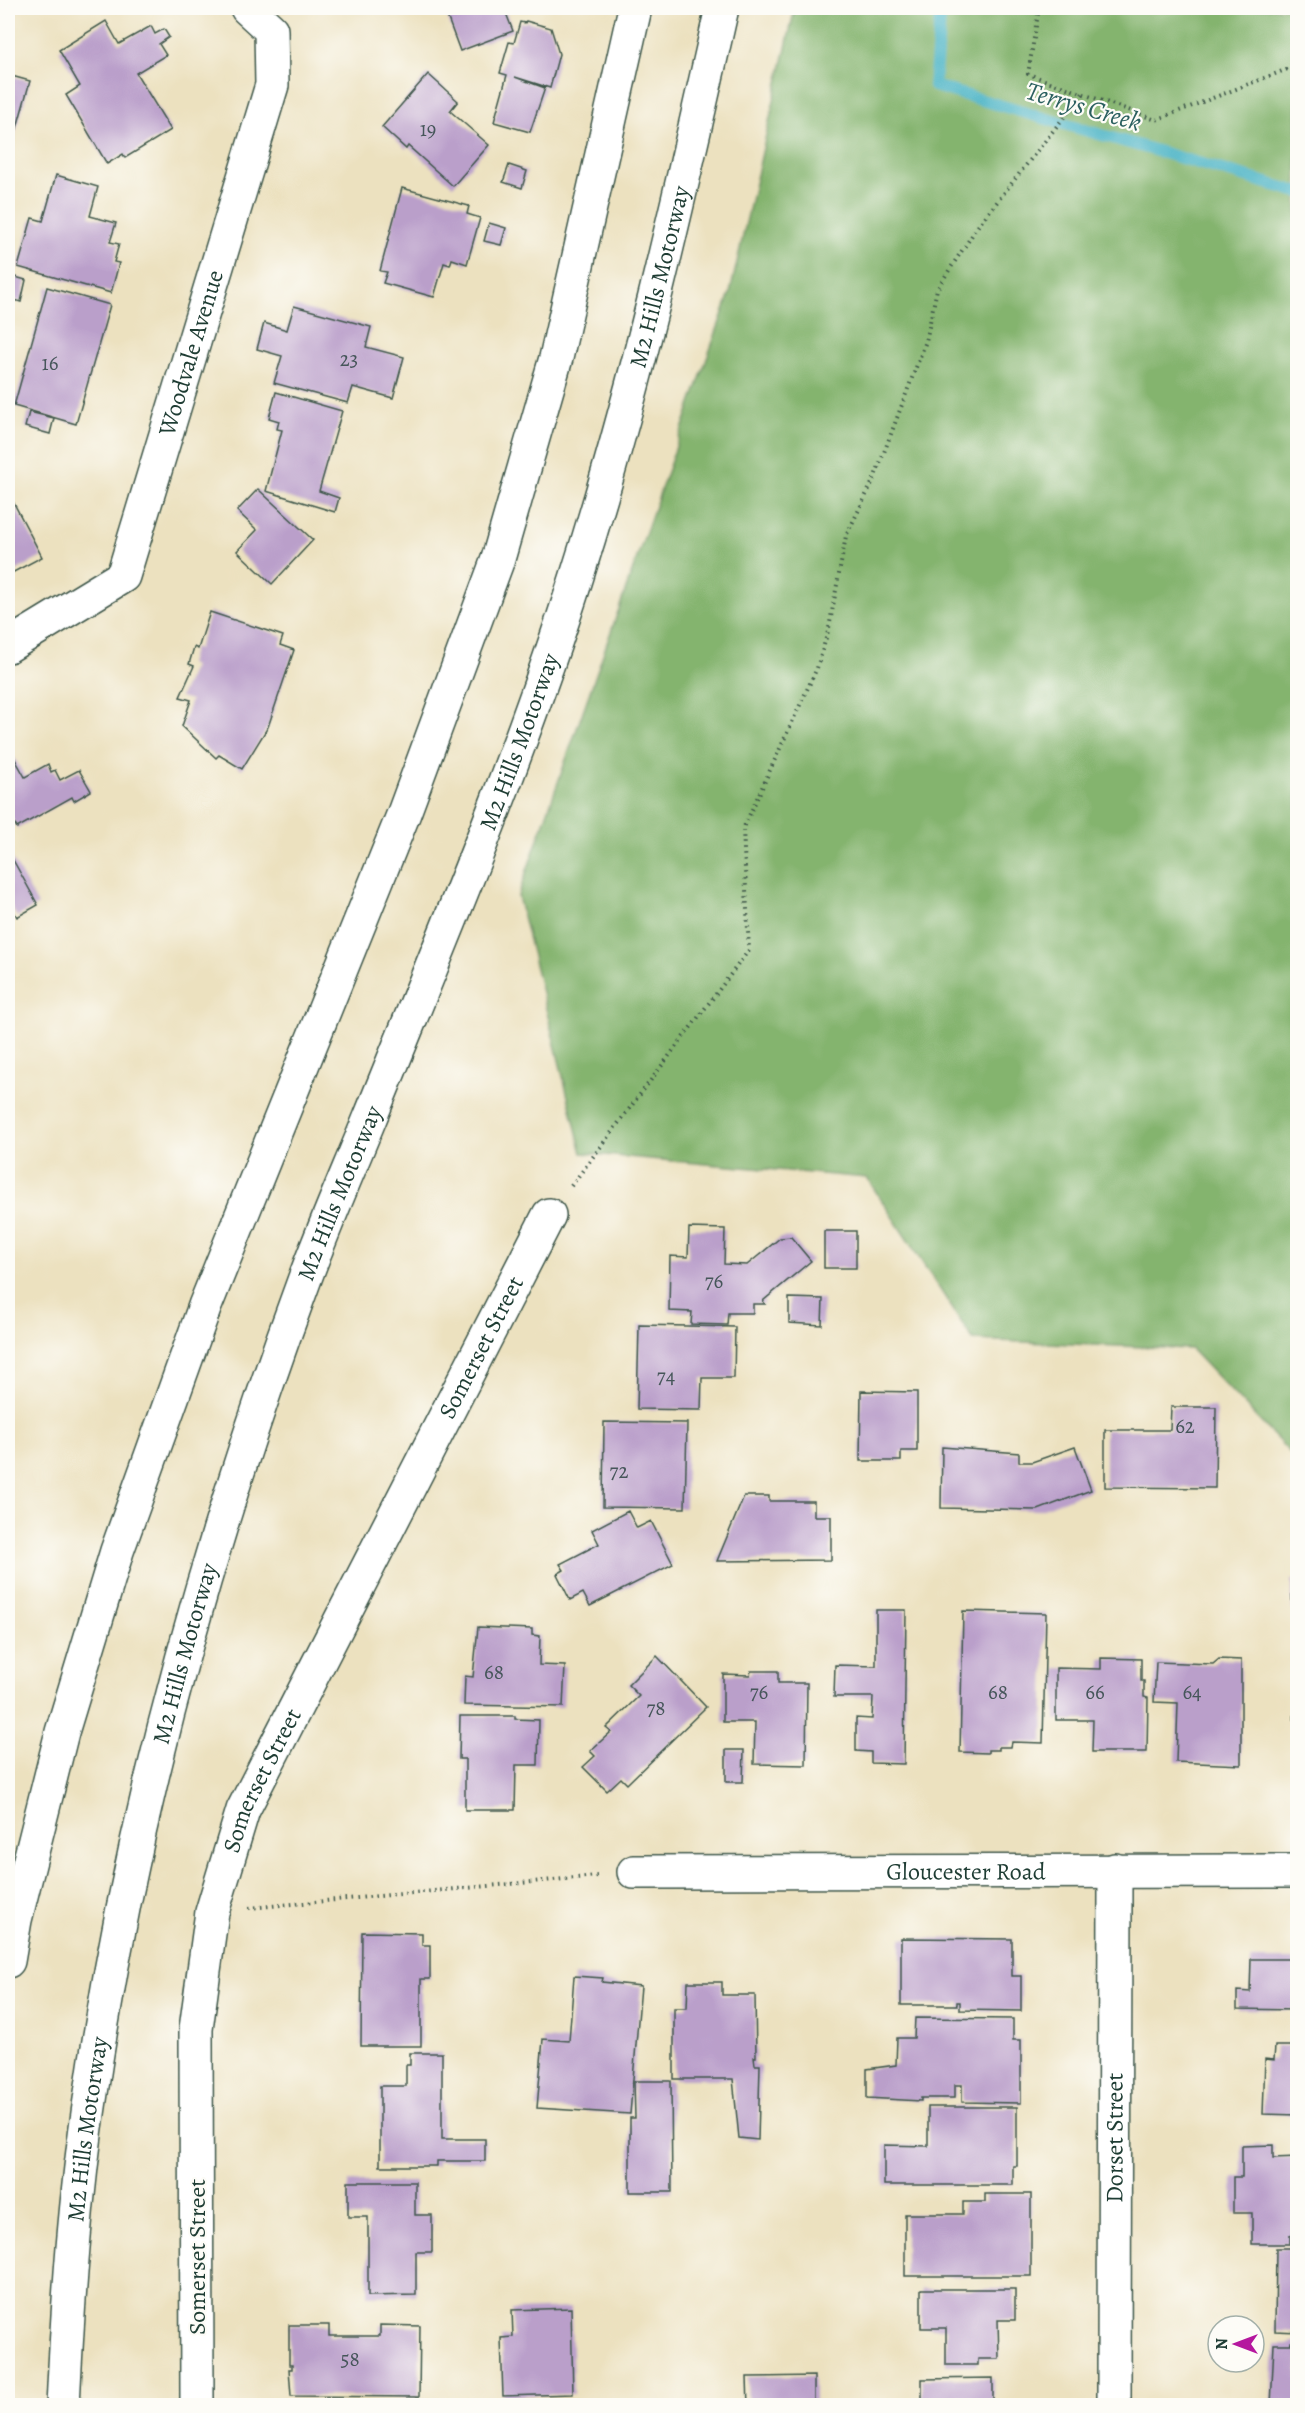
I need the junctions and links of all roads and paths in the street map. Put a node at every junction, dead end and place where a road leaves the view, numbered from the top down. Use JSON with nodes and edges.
{"nodes":[{"id":1,"x":247,"y":8,"type":"edge"},
{"id":2,"x":635,"y":8,"type":"edge"},
{"id":3,"x":722,"y":8,"type":"edge"},
{"id":4,"x":1040,"y":8,"type":"edge"},
{"id":5,"x":1298,"y":65,"type":"edge"},
{"id":6,"x":1083,"y":93,"type":"junction"},
{"id":7,"x":8,"y":646,"type":"edge"},
{"id":8,"x":549,"y":1215,"type":"joint"},
{"id":9,"x":1115,"y":1869,"type":"junction"},
{"id":10,"x":1298,"y":1871,"type":"edge"},
{"id":11,"x":634,"y":1872,"type":"joint"},
{"id":12,"x":212,"y":1912,"type":"junction"},
{"id":13,"x":8,"y":1961,"type":"edge"},
{"id":14,"x":63,"y":2406,"type":"edge"},
{"id":15,"x":197,"y":2406,"type":"edge"},
{"id":16,"x":1114,"y":2406,"type":"edge"}],
"edges":[{"from":1,"to":7,"type":"main road","name":"Woodvale Avenue"},
{"from":2,"to":13,"type":"main road"},
{"from":3,"to":14,"type":"main road","name":"M2 Hills Motorway"},
{"from":4,"to":6,"type":"path"},
{"from":5,"to":6,"type":"path"},
{"from":6,"to":8,"type":"path"},
{"from":8,"to":12,"type":"main road","name":"Somerset Street"},
{"from":9,"to":10,"type":"main road","name":"Gloucester Road"},
{"from":9,"to":11,"type":"main road","name":"Gloucester Road"},
{"from":9,"to":16,"type":"main road","name":"Dorset Street"},
{"from":11,"to":12,"type":"path"},
{"from":12,"to":15,"type":"main road","name":"Somerset Street"}]}
